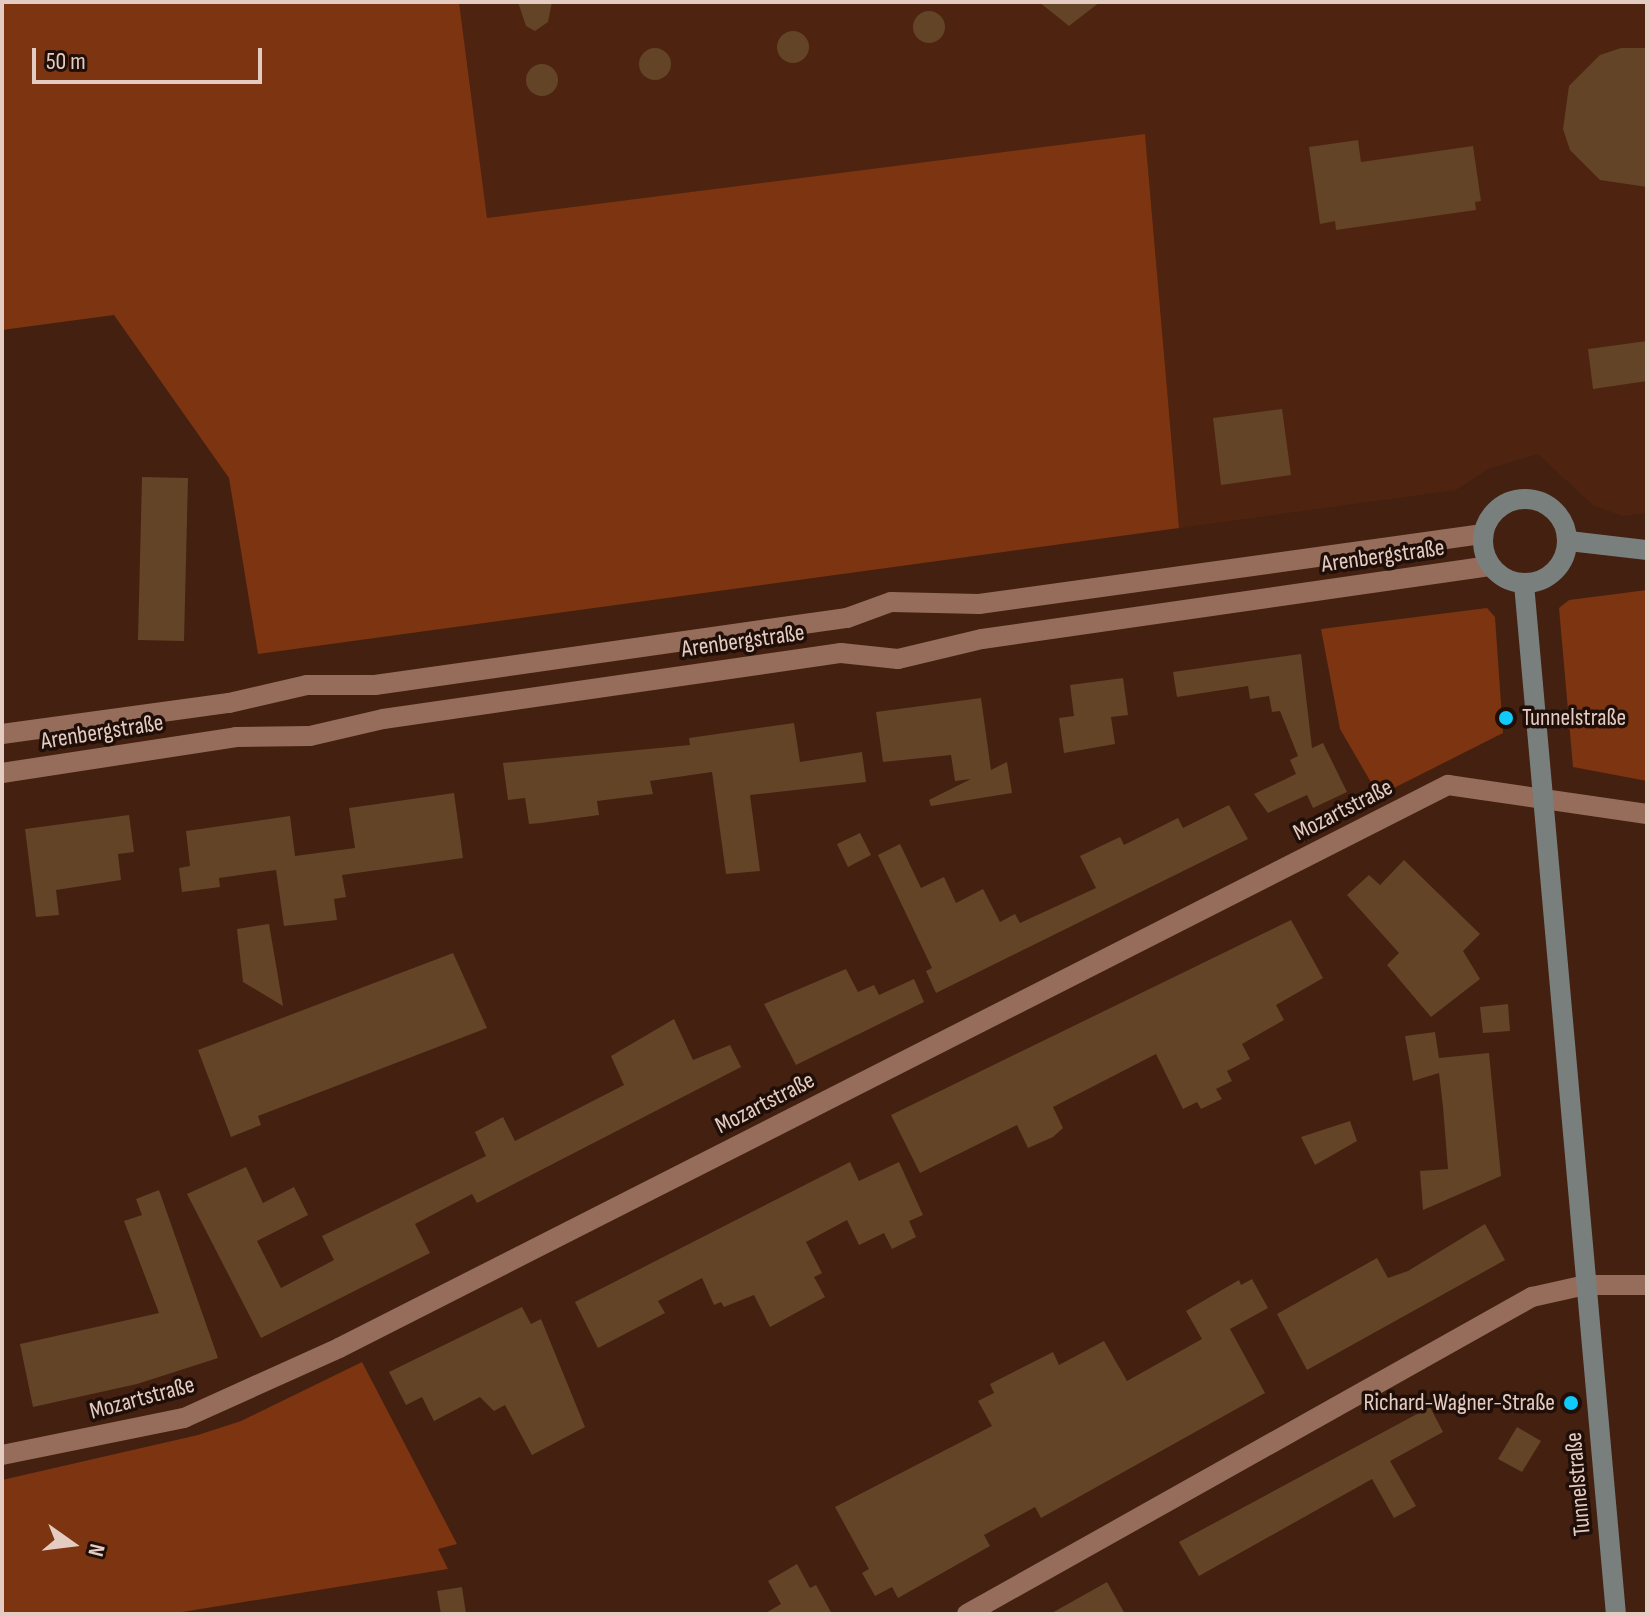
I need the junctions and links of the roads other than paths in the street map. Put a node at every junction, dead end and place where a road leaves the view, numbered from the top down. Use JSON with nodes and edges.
{"nodes":[{"id":1,"x":1483,"y":534,"type":"junction"},
{"id":2,"x":1569,"y":541,"type":"junction"},
{"id":3,"x":1647,"y":550,"type":"edge"},
{"id":4,"x":1490,"y":566,"type":"junction"},
{"id":5,"x":1524,"y":584,"type":"junction"},
{"id":6,"x":2,"y":734,"type":"edge"},
{"id":7,"x":2,"y":773,"type":"edge"},
{"id":8,"x":1541,"y":795,"type":"junction"},
{"id":9,"x":1647,"y":814,"type":"edge"},
{"id":10,"x":1586,"y":1285,"type":"junction"},
{"id":11,"x":1647,"y":1285,"type":"edge"},
{"id":12,"x":2,"y":1455,"type":"edge"},
{"id":13,"x":967,"y":1614,"type":"edge"},
{"id":14,"x":1616,"y":1614,"type":"edge"}],
"edges":[{"from":1,"to":2,"type":"street"},
{"from":1,"to":4,"type":"street"},
{"from":1,"to":6,"type":"street","name":"Arenbergstraße"},
{"from":2,"to":3,"type":"street"},
{"from":2,"to":5,"type":"street"},
{"from":4,"to":5,"type":"street"},
{"from":4,"to":7,"type":"street","name":"Arenbergstraße"},
{"from":5,"to":8,"type":"street","name":"Tunnelstraße"},
{"from":8,"to":9,"type":"street","name":"Mozartstraße"},
{"from":8,"to":10,"type":"street","name":"Tunnelstraße"},
{"from":8,"to":12,"type":"street","name":"Mozartstraße"},
{"from":10,"to":11,"type":"street"},
{"from":10,"to":13,"type":"street"},
{"from":10,"to":14,"type":"street","name":"Tunnelstraße"}]}
